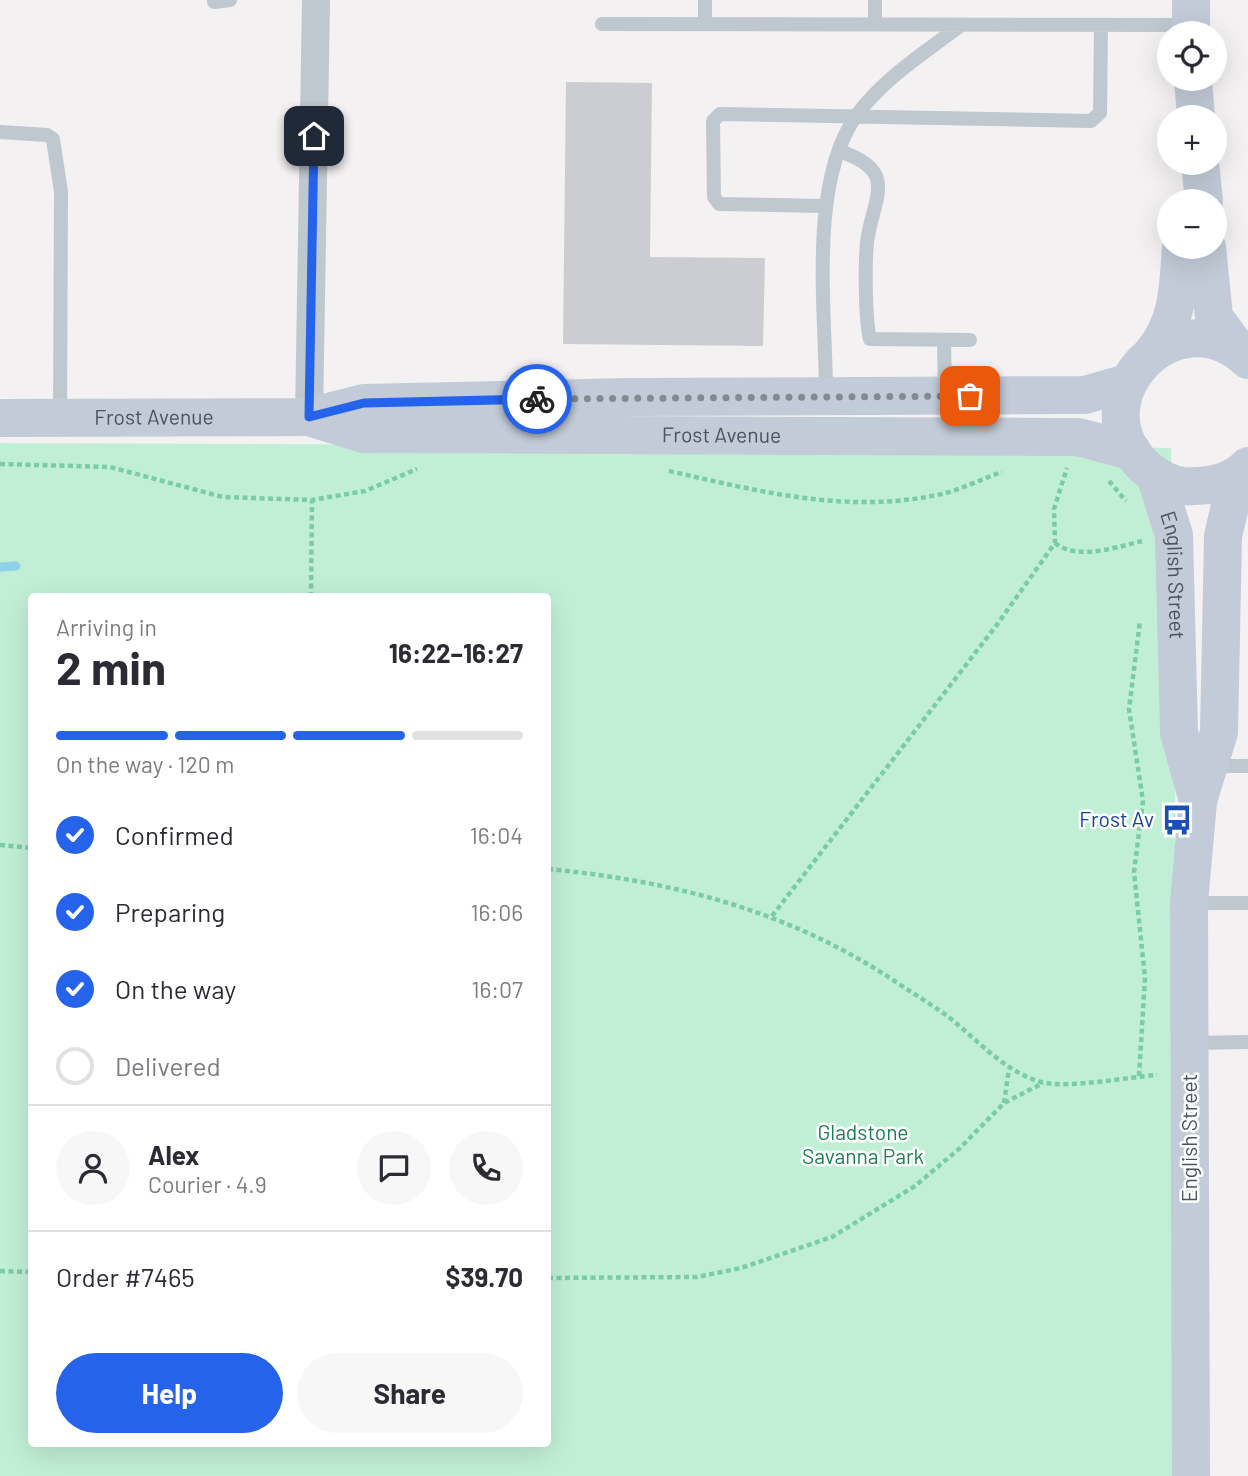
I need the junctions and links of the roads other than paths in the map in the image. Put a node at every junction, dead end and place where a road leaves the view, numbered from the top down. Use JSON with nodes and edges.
{"nodes":[{"id":1,"x":230,"y":0,"type":"edge"},
{"id":2,"x":316,"y":0,"type":"edge"},
{"id":3,"x":705,"y":0,"type":"edge"},
{"id":4,"x":875,"y":0,"type":"edge"},
{"id":5,"x":214,"y":2,"type":"dead end"},
{"id":6,"x":1191,"y":19,"type":"edge"},
{"id":7,"x":602,"y":24,"type":"dead end"},
{"id":8,"x":705,"y":24,"type":"junction"},
{"id":9,"x":875,"y":24,"type":"junction"},
{"id":10,"x":1101,"y":25,"type":"junction"},
{"id":11,"x":960,"y":26,"type":"junction"},
{"id":12,"x":855,"y":117,"type":"junction"},
{"id":13,"x":0,"y":132,"type":"edge"},
{"id":14,"x":839,"y":151,"type":"junction"},
{"id":15,"x":824,"y":206,"type":"junction"},
{"id":16,"x":1180,"y":259,"type":"edge"},
{"id":17,"x":1208,"y":259,"type":"edge"},
{"id":18,"x":944,"y":340,"type":"junction"},
{"id":19,"x":970,"y":340,"type":"dead end"},
{"id":20,"x":1153,"y":352,"type":"junction"},
{"id":21,"x":1244,"y":356,"type":"edge"},
{"id":22,"x":1127,"y":383,"type":"junction"},
{"id":23,"x":945,"y":396,"type":"junction"},
{"id":24,"x":826,"y":397,"type":"junction"},
{"id":25,"x":309,"y":417,"type":"junction"},
{"id":26,"x":0,"y":418,"type":"edge"},
{"id":27,"x":60,"y":418,"type":"junction"},
{"id":28,"x":1143,"y":463,"type":"junction"},
{"id":29,"x":1238,"y":473,"type":"edge"},
{"id":30,"x":1248,"y":766,"type":"edge"},
{"id":31,"x":1203,"y":783,"type":"junction"},
{"id":32,"x":1189,"y":903,"type":"junction"},
{"id":33,"x":1248,"y":903,"type":"edge"},
{"id":34,"x":1248,"y":1042,"type":"edge"},
{"id":35,"x":1190,"y":1057,"type":"junction"},
{"id":36,"x":1191,"y":1476,"type":"edge"}],
"edges":[{"from":1,"to":5,"type":"lane"},
{"from":2,"to":25,"type":"street"},
{"from":3,"to":8,"type":"lane"},
{"from":4,"to":9,"type":"lane"},
{"from":6,"to":10,"type":"lane"},
{"from":7,"to":8,"type":"lane"},
{"from":8,"to":9,"type":"lane"},
{"from":9,"to":11,"type":"lane"},
{"from":10,"to":11,"type":"lane"},
{"from":10,"to":12,"type":"lane"},
{"from":11,"to":12,"type":"lane"},
{"from":12,"to":14,"type":"lane"},
{"from":12,"to":15,"type":"lane"},
{"from":13,"to":27,"type":"lane"},
{"from":14,"to":15,"type":"lane"},
{"from":14,"to":18,"type":"lane"},
{"from":15,"to":24,"type":"lane"},
{"from":16,"to":20,"type":"street"},
{"from":17,"to":21,"type":"street"},
{"from":18,"to":19,"type":"lane"},
{"from":18,"to":23,"type":"lane"},
{"from":20,"to":21,"type":"street"},
{"from":20,"to":22,"type":"street"},
{"from":22,"to":23,"type":"street","name":"Frost Avenue"},
{"from":22,"to":28,"type":"street","name":"English Street"},
{"from":23,"to":24,"type":"street","name":"Frost Avenue"},
{"from":24,"to":25,"type":"street","name":"Frost Avenue"},
{"from":25,"to":27,"type":"street","name":"Frost Avenue"},
{"from":25,"to":28,"type":"street","name":"Frost Avenue"},
{"from":26,"to":27,"type":"street","name":"Frost Avenue"},
{"from":28,"to":29,"type":"street","name":"Frost Avenue"},
{"from":28,"to":31,"type":"street","name":"English Street"},
{"from":29,"to":31,"type":"street","name":"English Street"},
{"from":30,"to":31,"type":"lane"},
{"from":31,"to":32,"type":"street","name":"English Street"},
{"from":32,"to":33,"type":"lane"},
{"from":32,"to":35,"type":"street","name":"English Street"},
{"from":34,"to":35,"type":"lane"},
{"from":35,"to":36,"type":"street","name":"English Street"}]}
